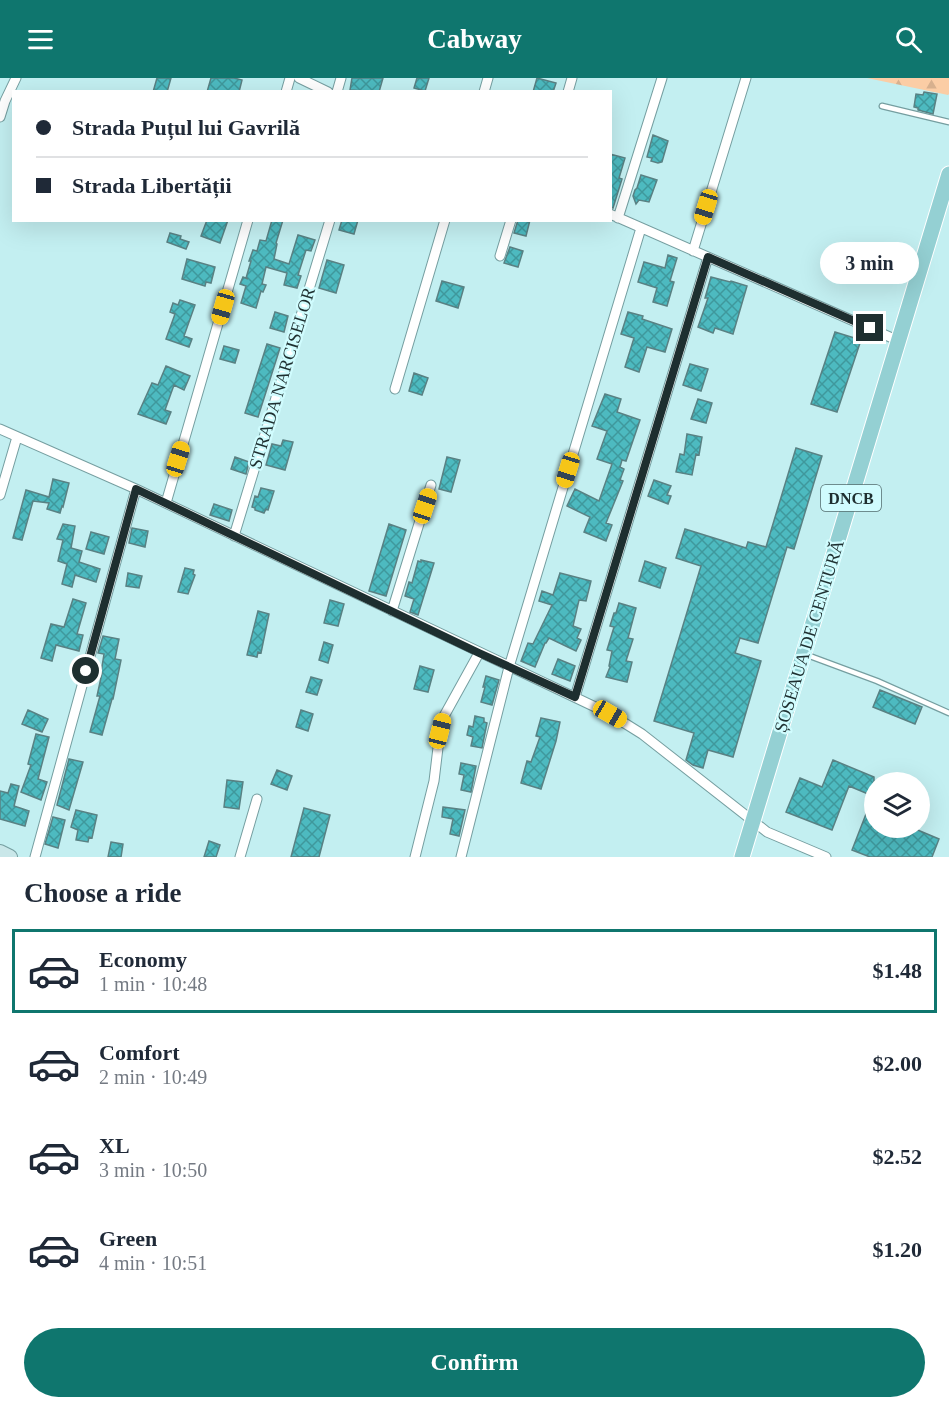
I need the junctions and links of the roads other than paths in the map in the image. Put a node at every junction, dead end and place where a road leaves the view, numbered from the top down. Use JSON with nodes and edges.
{"nodes":[{"id":1,"x":16,"y":78,"type":"edge"},
{"id":2,"x":299,"y":78,"type":"edge"},
{"id":3,"x":662,"y":78,"type":"edge"},
{"id":4,"x":746,"y":78,"type":"edge"},
{"id":5,"x":324,"y":90,"type":"edge"},
{"id":6,"x":882,"y":106,"type":"dead end"},
{"id":7,"x":0,"y":117,"type":"edge"},
{"id":8,"x":949,"y":122,"type":"edge"},
{"id":9,"x":949,"y":174,"type":"edge"},
{"id":10,"x":614,"y":216,"type":"edge"},
{"id":11,"x":247,"y":222,"type":"edge"},
{"id":12,"x":329,"y":222,"type":"edge"},
{"id":13,"x":444,"y":222,"type":"edge"},
{"id":14,"x":510,"y":222,"type":"edge"},
{"id":15,"x":641,"y":228,"type":"junction"},
{"id":16,"x":693,"y":251,"type":"junction"},
{"id":17,"x":500,"y":256,"type":"dead end"},
{"id":18,"x":708,"y":257,"type":"junction"},
{"id":19,"x":899,"y":341,"type":"junction"},
{"id":20,"x":395,"y":389,"type":"dead end"},
{"id":21,"x":0,"y":429,"type":"edge"},
{"id":22,"x":17,"y":436,"type":"junction"},
{"id":23,"x":431,"y":485,"type":"dead end"},
{"id":24,"x":136,"y":489,"type":"junction"},
{"id":25,"x":0,"y":495,"type":"edge"},
{"id":26,"x":166,"y":503,"type":"junction"},
{"id":27,"x":234,"y":536,"type":"junction"},
{"id":28,"x":392,"y":611,"type":"junction"},
{"id":29,"x":479,"y":653,"type":"junction"},
{"id":30,"x":804,"y":653,"type":"junction"},
{"id":31,"x":509,"y":667,"type":"junction"},
{"id":32,"x":575,"y":697,"type":"junction"},
{"id":33,"x":949,"y":713,"type":"edge"},
{"id":34,"x":257,"y":800,"type":"dead end"},
{"id":35,"x":753,"y":822,"type":"junction"},
{"id":36,"x":0,"y":852,"type":"edge"},
{"id":37,"x":10,"y":857,"type":"edge"},
{"id":38,"x":35,"y":857,"type":"edge"},
{"id":39,"x":240,"y":857,"type":"edge"},
{"id":40,"x":415,"y":857,"type":"edge"},
{"id":41,"x":461,"y":857,"type":"edge"},
{"id":42,"x":742,"y":857,"type":"edge"},
{"id":43,"x":826,"y":857,"type":"edge"}],
"edges":[{"from":1,"to":7,"type":"street"},
{"from":2,"to":5,"type":"street"},
{"from":3,"to":10,"type":"street"},
{"from":4,"to":16,"type":"street"},
{"from":6,"to":8,"type":"lane"},
{"from":9,"to":19,"type":"main road","name":"ȘOSEAUA DE CENTURĂ","number":"DNCB"},
{"from":10,"to":15,"type":"street"},
{"from":11,"to":26,"type":"street"},
{"from":12,"to":27,"type":"street","name":"STRADA NARCISELOR"},
{"from":13,"to":20,"type":"street"},
{"from":14,"to":17,"type":"street"},
{"from":15,"to":16,"type":"street"},
{"from":15,"to":31,"type":"street"},
{"from":16,"to":18,"type":"street"},
{"from":18,"to":19,"type":"street"},
{"from":18,"to":32,"type":"street"},
{"from":19,"to":30,"type":"main road","name":"ȘOSEAUA DE CENTURĂ","number":"DNCB"},
{"from":21,"to":22,"type":"street"},
{"from":22,"to":24,"type":"street"},
{"from":22,"to":25,"type":"street"},
{"from":23,"to":28,"type":"street"},
{"from":24,"to":26,"type":"street"},
{"from":24,"to":38,"type":"street"},
{"from":26,"to":27,"type":"street"},
{"from":27,"to":28,"type":"street"},
{"from":28,"to":29,"type":"street"},
{"from":29,"to":31,"type":"street"},
{"from":29,"to":40,"type":"street"},
{"from":30,"to":33,"type":"lane"},
{"from":30,"to":35,"type":"main road","name":"ȘOSEAUA DE CENTURĂ","number":"DNCB"},
{"from":31,"to":32,"type":"street"},
{"from":31,"to":41,"type":"street"},
{"from":32,"to":35,"type":"street"},
{"from":34,"to":39,"type":"street"},
{"from":35,"to":42,"type":"main road","name":"ȘOSEAUA DE CENTURĂ","number":"DNCB"},
{"from":35,"to":43,"type":"street"},
{"from":36,"to":37,"type":"main road"}]}
